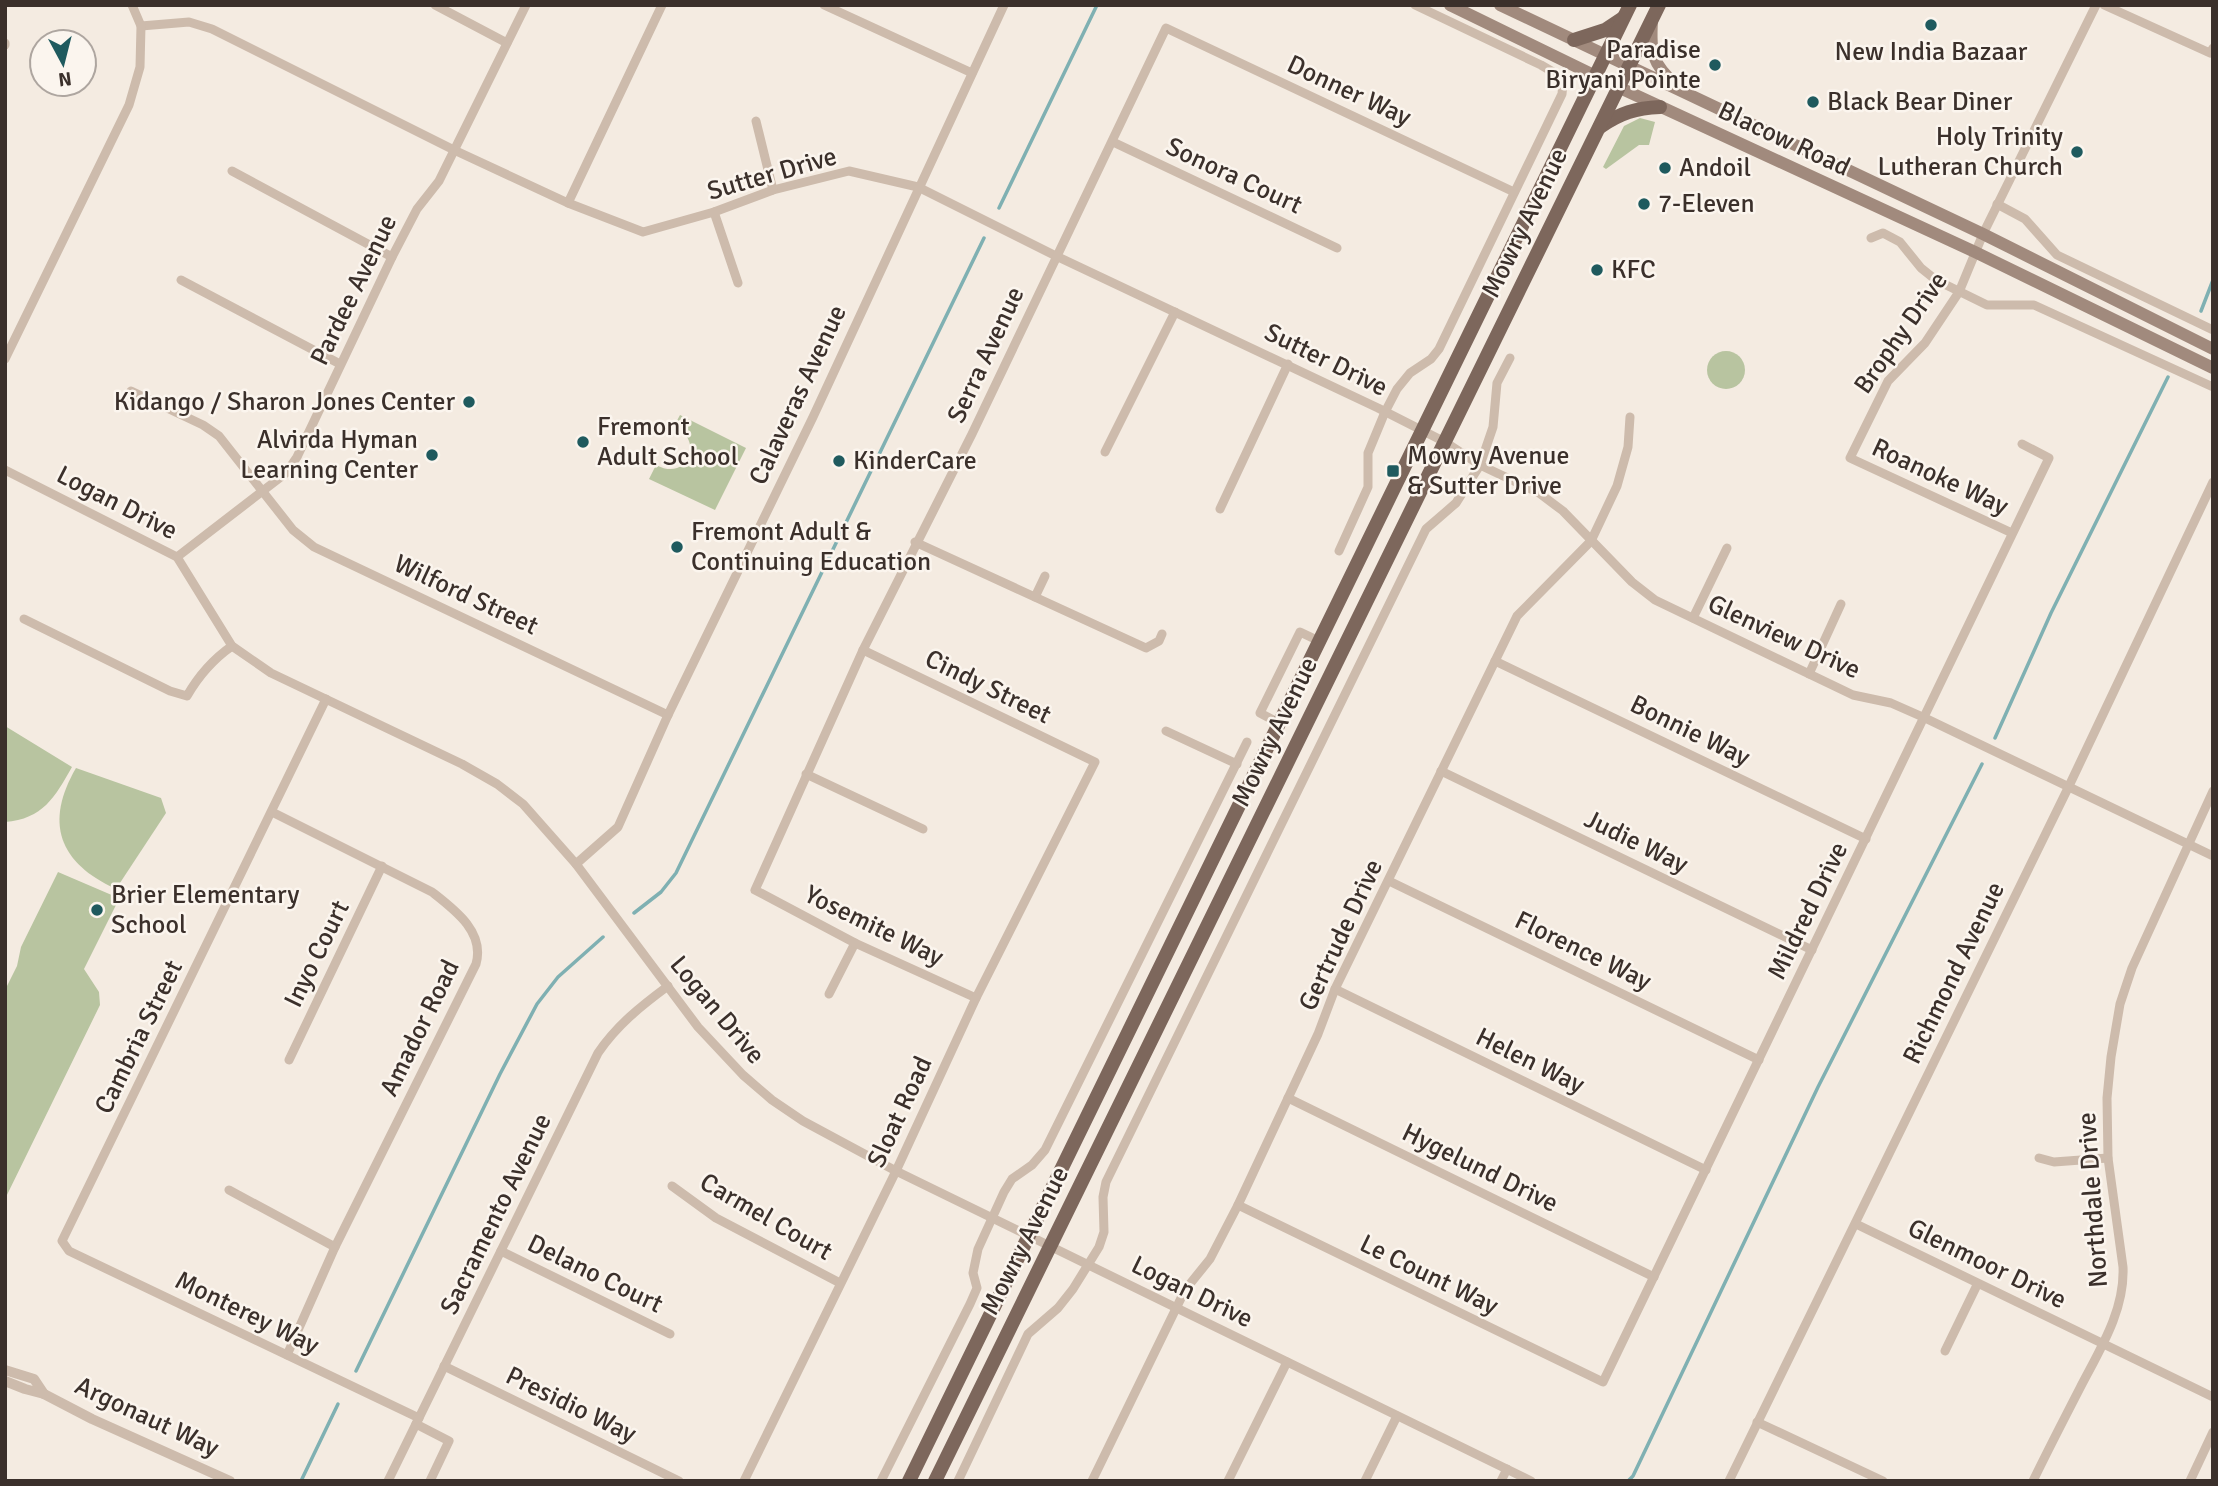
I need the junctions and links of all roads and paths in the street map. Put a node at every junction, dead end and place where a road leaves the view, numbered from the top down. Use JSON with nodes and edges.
{"nodes":[{"id":1,"x":132,"y":5,"type":"edge"},
{"id":2,"x":435,"y":5,"type":"edge"},
{"id":3,"x":526,"y":5,"type":"edge"},
{"id":4,"x":662,"y":5,"type":"edge"},
{"id":5,"x":824,"y":5,"type":"edge"},
{"id":6,"x":1004,"y":5,"type":"edge"},
{"id":7,"x":1415,"y":5,"type":"edge"},
{"id":8,"x":1450,"y":5,"type":"edge"},
{"id":9,"x":1500,"y":5,"type":"edge"},
{"id":10,"x":2096,"y":5,"type":"edge"},
{"id":11,"x":2104,"y":5,"type":"edge"},
{"id":12,"x":1627,"y":11,"type":"edge"},
{"id":13,"x":1656,"y":12,"type":"edge"},
{"id":14,"x":141,"y":26,"type":"junction"},
{"id":15,"x":1166,"y":28,"type":"joint"},
{"id":16,"x":1574,"y":40,"type":"junction"},
{"id":17,"x":507,"y":43,"type":"junction"},
{"id":18,"x":2211,"y":50,"type":"edge"},
{"id":19,"x":1605,"y":55,"type":"junction"},
{"id":20,"x":1628,"y":67,"type":"junction"},
{"id":21,"x":972,"y":73,"type":"junction"},
{"id":22,"x":1595,"y":76,"type":"junction"},
{"id":23,"x":1618,"y":87,"type":"junction"},
{"id":24,"x":1697,"y":99,"type":"junction"},
{"id":25,"x":1660,"y":107,"type":"junction"},
{"id":26,"x":756,"y":121,"type":"dead end"},
{"id":27,"x":1599,"y":127,"type":"junction"},
{"id":28,"x":1113,"y":142,"type":"junction"},
{"id":29,"x":454,"y":150,"type":"junction"},
{"id":30,"x":232,"y":171,"type":"dead end"},
{"id":31,"x":918,"y":187,"type":"junction"},
{"id":32,"x":773,"y":190,"type":"junction"},
{"id":33,"x":1514,"y":192,"type":"junction"},
{"id":34,"x":568,"y":203,"type":"junction"},
{"id":35,"x":1997,"y":204,"type":"junction"},
{"id":36,"x":714,"y":212,"type":"junction"},
{"id":37,"x":1983,"y":234,"type":"junction"},
{"id":38,"x":1871,"y":238,"type":"dead end"},
{"id":39,"x":1337,"y":248,"type":"dead end"},
{"id":40,"x":1975,"y":252,"type":"junction"},
{"id":41,"x":1056,"y":256,"type":"junction"},
{"id":42,"x":392,"y":257,"type":"junction"},
{"id":43,"x":181,"y":280,"type":"dead end"},
{"id":44,"x":738,"y":283,"type":"dead end"},
{"id":45,"x":1959,"y":292,"type":"junction"},
{"id":46,"x":1175,"y":312,"type":"junction"},
{"id":47,"x":2213,"y":330,"type":"edge"},
{"id":48,"x":2213,"y":349,"type":"edge"},
{"id":49,"x":1510,"y":358,"type":"dead end"},
{"id":50,"x":5,"y":359,"type":"edge"},
{"id":51,"x":340,"y":364,"type":"junction"},
{"id":52,"x":1288,"y":364,"type":"junction"},
{"id":53,"x":2213,"y":368,"type":"edge"},
{"id":54,"x":2213,"y":387,"type":"edge"},
{"id":55,"x":131,"y":391,"type":"dead end"},
{"id":56,"x":1385,"y":412,"type":"junction"},
{"id":57,"x":1630,"y":417,"type":"dead end"},
{"id":58,"x":1422,"y":430,"type":"junction"},
{"id":59,"x":1445,"y":442,"type":"junction"},
{"id":60,"x":2022,"y":444,"type":"dead end"},
{"id":61,"x":1105,"y":452,"type":"dead end"},
{"id":62,"x":1850,"y":458,"type":"joint"},
{"id":63,"x":1480,"y":465,"type":"junction"},
{"id":64,"x":5,"y":470,"type":"edge"},
{"id":65,"x":2213,"y":482,"type":"edge"},
{"id":66,"x":261,"y":492,"type":"junction"},
{"id":67,"x":1220,"y":509,"type":"dead end"},
{"id":68,"x":2012,"y":534,"type":"junction"},
{"id":69,"x":1591,"y":541,"type":"junction"},
{"id":70,"x":915,"y":542,"type":"junction"},
{"id":71,"x":1727,"y":548,"type":"dead end"},
{"id":72,"x":1339,"y":551,"type":"dead end"},
{"id":73,"x":177,"y":557,"type":"junction"},
{"id":74,"x":1045,"y":576,"type":"dead end"},
{"id":75,"x":1035,"y":597,"type":"junction"},
{"id":76,"x":1841,"y":604,"type":"dead end"},
{"id":77,"x":1693,"y":618,"type":"junction"},
{"id":78,"x":24,"y":619,"type":"dead end"},
{"id":79,"x":1162,"y":634,"type":"dead end"},
{"id":80,"x":1319,"y":641,"type":"junction"},
{"id":81,"x":232,"y":646,"type":"junction"},
{"id":82,"x":863,"y":650,"type":"junction"},
{"id":83,"x":1495,"y":661,"type":"junction"},
{"id":84,"x":1809,"y":674,"type":"junction"},
{"id":85,"x":326,"y":699,"type":"junction"},
{"id":86,"x":668,"y":715,"type":"junction"},
{"id":87,"x":1925,"y":718,"type":"junction"},
{"id":88,"x":1279,"y":723,"type":"junction"},
{"id":89,"x":1166,"y":731,"type":"dead end"},
{"id":90,"x":1247,"y":742,"type":"dead end"},
{"id":91,"x":1094,"y":762,"type":"joint"},
{"id":92,"x":1237,"y":764,"type":"junction"},
{"id":93,"x":1441,"y":771,"type":"junction"},
{"id":94,"x":806,"y":774,"type":"junction"},
{"id":95,"x":2068,"y":786,"type":"junction"},
{"id":96,"x":2213,"y":791,"type":"edge"},
{"id":97,"x":272,"y":812,"type":"junction"},
{"id":98,"x":923,"y":829,"type":"dead end"},
{"id":99,"x":1867,"y":839,"type":"junction"},
{"id":100,"x":2188,"y":844,"type":"junction"},
{"id":101,"x":2213,"y":856,"type":"edge"},
{"id":102,"x":576,"y":864,"type":"junction"},
{"id":103,"x":382,"y":866,"type":"junction"},
{"id":104,"x":1389,"y":881,"type":"junction"},
{"id":105,"x":755,"y":890,"type":"joint"},
{"id":106,"x":855,"y":943,"type":"junction"},
{"id":107,"x":1812,"y":950,"type":"junction"},
{"id":108,"x":668,"y":986,"type":"junction"},
{"id":109,"x":1335,"y":989,"type":"junction"},
{"id":110,"x":829,"y":995,"type":"dead end"},
{"id":111,"x":976,"y":998,"type":"junction"},
{"id":112,"x":289,"y":1060,"type":"dead end"},
{"id":113,"x":1759,"y":1060,"type":"junction"},
{"id":114,"x":1288,"y":1098,"type":"junction"},
{"id":115,"x":2039,"y":1158,"type":"dead end"},
{"id":116,"x":2108,"y":1158,"type":"junction"},
{"id":117,"x":1706,"y":1170,"type":"junction"},
{"id":118,"x":896,"y":1171,"type":"junction"},
{"id":119,"x":672,"y":1186,"type":"dead end"},
{"id":120,"x":229,"y":1190,"type":"dead end"},
{"id":121,"x":1238,"y":1205,"type":"junction"},
{"id":122,"x":992,"y":1217,"type":"junction"},
{"id":123,"x":1856,"y":1224,"type":"junction"},
{"id":124,"x":1028,"y":1235,"type":"junction"},
{"id":125,"x":62,"y":1241,"type":"joint"},
{"id":126,"x":1051,"y":1246,"type":"junction"},
{"id":127,"x":335,"y":1247,"type":"junction"},
{"id":128,"x":501,"y":1251,"type":"junction"},
{"id":129,"x":1088,"y":1264,"type":"junction"},
{"id":130,"x":1654,"y":1277,"type":"junction"},
{"id":131,"x":840,"y":1283,"type":"junction"},
{"id":132,"x":1977,"y":1285,"type":"junction"},
{"id":133,"x":1177,"y":1310,"type":"junction"},
{"id":134,"x":670,"y":1335,"type":"dead end"},
{"id":135,"x":2103,"y":1343,"type":"junction"},
{"id":136,"x":1945,"y":1351,"type":"dead end"},
{"id":137,"x":287,"y":1355,"type":"junction"},
{"id":138,"x":1287,"y":1362,"type":"junction"},
{"id":139,"x":444,"y":1366,"type":"junction"},
{"id":140,"x":5,"y":1370,"type":"edge"},
{"id":141,"x":5,"y":1381,"type":"edge"},
{"id":142,"x":1603,"y":1382,"type":"joint"},
{"id":143,"x":44,"y":1394,"type":"junction"},
{"id":144,"x":2213,"y":1397,"type":"edge"},
{"id":145,"x":1397,"y":1416,"type":"junction"},
{"id":146,"x":417,"y":1421,"type":"junction"},
{"id":147,"x":1757,"y":1422,"type":"junction"},
{"id":148,"x":2213,"y":1432,"type":"edge"},
{"id":149,"x":1507,"y":1469,"type":"junction"},
{"id":150,"x":675,"y":1480,"type":"edge"},
{"id":151,"x":230,"y":1481,"type":"edge"},
{"id":152,"x":388,"y":1481,"type":"edge"},
{"id":153,"x":430,"y":1481,"type":"edge"},
{"id":154,"x":744,"y":1481,"type":"edge"},
{"id":155,"x":881,"y":1481,"type":"edge"},
{"id":156,"x":909,"y":1481,"type":"edge"},
{"id":157,"x":935,"y":1481,"type":"edge"},
{"id":158,"x":958,"y":1481,"type":"edge"},
{"id":159,"x":1092,"y":1481,"type":"edge"},
{"id":160,"x":1228,"y":1481,"type":"edge"},
{"id":161,"x":1365,"y":1481,"type":"edge"},
{"id":162,"x":1501,"y":1481,"type":"edge"},
{"id":163,"x":1531,"y":1481,"type":"edge"},
{"id":164,"x":1729,"y":1481,"type":"edge"},
{"id":165,"x":1883,"y":1481,"type":"edge"},
{"id":166,"x":2033,"y":1481,"type":"edge"},
{"id":167,"x":2190,"y":1481,"type":"edge"}],
"edges":[{"from":1,"to":14,"type":"street"},
{"from":2,"to":17,"type":"street"},
{"from":3,"to":17,"type":"street","name":"Pardee Avenue"},
{"from":4,"to":34,"type":"street"},
{"from":5,"to":21,"type":"street"},
{"from":6,"to":21,"type":"street","name":"Calaveras Avenue"},
{"from":7,"to":33,"type":"street","name":"Mowry Avenue"},
{"from":8,"to":22,"type":"main road","name":"Blacow Road"},
{"from":9,"to":16,"type":"main road","name":"Blacow Road"},
{"from":10,"to":35,"type":"street","name":"Brophy Drive"},
{"from":11,"to":18,"type":"street"},
{"from":12,"to":16,"type":"main road"},
{"from":12,"to":19,"type":"main road","name":"Mowry Avenue"},
{"from":13,"to":20,"type":"main road","name":"Mowry Avenue"},
{"from":13,"to":24,"type":"main road"},
{"from":14,"to":29,"type":"street","name":"Sutter Drive"},
{"from":14,"to":50,"type":"street"},
{"from":15,"to":28,"type":"street","name":"Serra Avenue"},
{"from":15,"to":33,"type":"street","name":"Donner Way"},
{"from":16,"to":19,"type":"main road","name":"Blacow Road"},
{"from":17,"to":29,"type":"street","name":"Pardee Avenue"},
{"from":19,"to":20,"type":"main road","name":"Blacow Road"},
{"from":19,"to":22,"type":"main road","name":"Mowry Avenue"},
{"from":20,"to":23,"type":"main road","name":"Mowry Avenue"},
{"from":20,"to":24,"type":"main road","name":"Blacow Road"},
{"from":21,"to":31,"type":"street","name":"Calaveras Avenue"},
{"from":22,"to":23,"type":"main road","name":"Blacow Road"},
{"from":22,"to":58,"type":"main road","name":"Mowry Avenue"},
{"from":23,"to":25,"type":"main road","name":"Blacow Road"},
{"from":23,"to":27,"type":"main road","name":"Mowry Avenue"},
{"from":24,"to":37,"type":"main road","name":"Blacow Road"},
{"from":25,"to":27,"type":"main road"},
{"from":25,"to":40,"type":"main road","name":"Blacow Road"},
{"from":26,"to":32,"type":"street"},
{"from":27,"to":59,"type":"main road","name":"Mowry Avenue"},
{"from":28,"to":39,"type":"street","name":"Sonora Court"},
{"from":28,"to":41,"type":"street","name":"Serra Avenue"},
{"from":29,"to":34,"type":"street","name":"Sutter Drive"},
{"from":29,"to":42,"type":"street","name":"Pardee Avenue"},
{"from":30,"to":42,"type":"street"},
{"from":31,"to":32,"type":"street","name":"Sutter Drive"},
{"from":31,"to":41,"type":"street","name":"Sutter Drive"},
{"from":31,"to":86,"type":"street","name":"Calaveras Avenue"},
{"from":32,"to":36,"type":"street","name":"Sutter Drive"},
{"from":33,"to":56,"type":"street","name":"Mowry Avenue"},
{"from":34,"to":36,"type":"street","name":"Sutter Drive"},
{"from":35,"to":37,"type":"street","name":"Brophy Drive"},
{"from":35,"to":47,"type":"street"},
{"from":36,"to":44,"type":"street"},
{"from":37,"to":40,"type":"street","name":"Brophy Drive"},
{"from":37,"to":48,"type":"main road","name":"Blacow Road"},
{"from":38,"to":45,"type":"street"},
{"from":40,"to":45,"type":"street","name":"Brophy Drive"},
{"from":40,"to":53,"type":"main road","name":"Blacow Road"},
{"from":41,"to":46,"type":"street","name":"Sutter Drive"},
{"from":41,"to":70,"type":"street","name":"Serra Avenue"},
{"from":42,"to":51,"type":"street","name":"Pardee Avenue"},
{"from":43,"to":51,"type":"street"},
{"from":45,"to":54,"type":"street"},
{"from":45,"to":62,"type":"street","name":"Brophy Drive"},
{"from":46,"to":52,"type":"street","name":"Sutter Drive"},
{"from":46,"to":61,"type":"street"},
{"from":49,"to":63,"type":"street","name":"Mowry Avenue"},
{"from":51,"to":66,"type":"street","name":"Pardee Avenue"},
{"from":52,"to":56,"type":"street","name":"Sutter Drive"},
{"from":52,"to":67,"type":"street"},
{"from":55,"to":66,"type":"street","name":"Wilford Street"},
{"from":56,"to":58,"type":"street","name":"Sutter Drive"},
{"from":56,"to":72,"type":"street","name":"Mowry Avenue"},
{"from":57,"to":69,"type":"street","name":"Gertrude Drive"},
{"from":58,"to":59,"type":"street","name":"Sutter Drive"},
{"from":58,"to":80,"type":"main road","name":"Mowry Avenue"},
{"from":59,"to":63,"type":"street","name":"Glenview Drive"},
{"from":59,"to":126,"type":"main road","name":"Mowry Avenue"},
{"from":60,"to":68,"type":"street","name":"Mildred Drive"},
{"from":62,"to":68,"type":"street","name":"Roanoke Way"},
{"from":63,"to":69,"type":"street","name":"Glenview Drive"},
{"from":63,"to":129,"type":"street","name":"Mowry Avenue"},
{"from":64,"to":73,"type":"street","name":"Logan Drive"},
{"from":65,"to":95,"type":"street","name":"Richmond Avenue"},
{"from":66,"to":73,"type":"street","name":"Pardee Avenue"},
{"from":66,"to":86,"type":"street","name":"Wilford Street"},
{"from":68,"to":87,"type":"street","name":"Mildred Drive"},
{"from":69,"to":77,"type":"street","name":"Glenview Drive"},
{"from":69,"to":83,"type":"street","name":"Gertrude Drive"},
{"from":70,"to":75,"type":"street"},
{"from":70,"to":82,"type":"street","name":"Serra Avenue"},
{"from":71,"to":77,"type":"street"},
{"from":73,"to":81,"type":"street","name":"Logan Drive"},
{"from":74,"to":75,"type":"street"},
{"from":75,"to":79,"type":"street"},
{"from":76,"to":84,"type":"street"},
{"from":77,"to":84,"type":"street","name":"Glenview Drive"},
{"from":78,"to":81,"type":"street"},
{"from":80,"to":88,"type":"main road","name":"Mowry Avenue"},
{"from":80,"to":88,"type":"street","name":"Mowry Avenue"},
{"from":81,"to":85,"type":"street","name":"Logan Drive"},
{"from":82,"to":91,"type":"street","name":"Cindy Street"},
{"from":82,"to":94,"type":"street","name":"Serra Avenue"},
{"from":83,"to":93,"type":"street","name":"Gertrude Drive"},
{"from":83,"to":99,"type":"street","name":"Bonnie Way"},
{"from":84,"to":87,"type":"street","name":"Glenview Drive"},
{"from":85,"to":97,"type":"street","name":"Cambria Street"},
{"from":85,"to":102,"type":"street","name":"Logan Drive"},
{"from":86,"to":102,"type":"street","name":"Calaveras Avenue"},
{"from":87,"to":95,"type":"street","name":"Glenview Drive"},
{"from":87,"to":99,"type":"street","name":"Mildred Drive"},
{"from":88,"to":124,"type":"main road","name":"Mowry Avenue"},
{"from":89,"to":92,"type":"street"},
{"from":90,"to":92,"type":"street","name":"Mowry Avenue"},
{"from":91,"to":111,"type":"street","name":"Sloat Road"},
{"from":92,"to":122,"type":"street","name":"Mowry Avenue"},
{"from":93,"to":104,"type":"street","name":"Gertrude Drive"},
{"from":93,"to":107,"type":"street","name":"Judie Way"},
{"from":94,"to":98,"type":"street"},
{"from":94,"to":105,"type":"street","name":"Serra Avenue"},
{"from":95,"to":100,"type":"street","name":"Glenview Drive"},
{"from":95,"to":123,"type":"street","name":"Richmond Avenue"},
{"from":96,"to":100,"type":"street","name":"Northdale Drive"},
{"from":97,"to":103,"type":"street","name":"Amador Road"},
{"from":97,"to":125,"type":"street","name":"Cambria Street"},
{"from":99,"to":107,"type":"street","name":"Mildred Drive"},
{"from":100,"to":101,"type":"street","name":"Glenview Drive"},
{"from":100,"to":116,"type":"street","name":"Northdale Drive"},
{"from":102,"to":108,"type":"street","name":"Logan Drive"},
{"from":103,"to":112,"type":"street","name":"Inyo Court"},
{"from":103,"to":127,"type":"street","name":"Amador Road"},
{"from":104,"to":109,"type":"street","name":"Gertrude Drive"},
{"from":104,"to":113,"type":"street","name":"Florence Way"},
{"from":105,"to":106,"type":"street","name":"Yosemite Way"},
{"from":106,"to":110,"type":"street"},
{"from":106,"to":111,"type":"street","name":"Yosemite Way"},
{"from":107,"to":113,"type":"street","name":"Mildred Drive"},
{"from":108,"to":118,"type":"street","name":"Logan Drive"},
{"from":108,"to":128,"type":"street","name":"Sacramento Avenue"},
{"from":109,"to":114,"type":"street","name":"Gertrude Drive"},
{"from":109,"to":117,"type":"street","name":"Helen Way"},
{"from":111,"to":118,"type":"street","name":"Sloat Road"},
{"from":113,"to":117,"type":"street","name":"Mildred Drive"},
{"from":114,"to":121,"type":"street","name":"Gertrude Drive"},
{"from":114,"to":130,"type":"street","name":"Hygelund Drive"},
{"from":115,"to":116,"type":"street"},
{"from":116,"to":135,"type":"street","name":"Northdale Drive"},
{"from":117,"to":130,"type":"street","name":"Mildred Drive"},
{"from":118,"to":122,"type":"street","name":"Logan Drive"},
{"from":118,"to":131,"type":"street","name":"Sloat Road"},
{"from":119,"to":131,"type":"street","name":"Carmel Court"},
{"from":120,"to":127,"type":"street"},
{"from":121,"to":133,"type":"street","name":"Gertrude Drive"},
{"from":121,"to":142,"type":"street","name":"Le Count Way"},
{"from":122,"to":124,"type":"street","name":"Logan Drive"},
{"from":122,"to":155,"type":"street","name":"Mowry Avenue"},
{"from":123,"to":132,"type":"street","name":"Glenmoor Drive"},
{"from":123,"to":147,"type":"street","name":"Richmond Avenue"},
{"from":124,"to":126,"type":"street","name":"Logan Drive"},
{"from":124,"to":156,"type":"main road","name":"Mowry Avenue"},
{"from":125,"to":137,"type":"street","name":"Monterey Way"},
{"from":126,"to":129,"type":"street","name":"Logan Drive"},
{"from":126,"to":157,"type":"main road","name":"Mowry Avenue"},
{"from":127,"to":137,"type":"street","name":"Amador Road"},
{"from":128,"to":134,"type":"street","name":"Delano Court"},
{"from":128,"to":139,"type":"street","name":"Sacramento Avenue"},
{"from":129,"to":133,"type":"street","name":"Logan Drive"},
{"from":129,"to":158,"type":"street","name":"Mowry Avenue"},
{"from":130,"to":142,"type":"street","name":"Mildred Drive"},
{"from":131,"to":154,"type":"street","name":"Sloat Road"},
{"from":132,"to":135,"type":"street","name":"Glenmoor Drive"},
{"from":132,"to":136,"type":"street"},
{"from":133,"to":138,"type":"street","name":"Logan Drive"},
{"from":133,"to":159,"type":"street","name":"Gertrude Drive"},
{"from":135,"to":144,"type":"street","name":"Glenmoor Drive"},
{"from":135,"to":166,"type":"street","name":"Northdale Drive"},
{"from":137,"to":146,"type":"street","name":"Monterey Way"},
{"from":138,"to":145,"type":"street","name":"Logan Drive"},
{"from":138,"to":160,"type":"street"},
{"from":139,"to":146,"type":"street","name":"Sacramento Avenue"},
{"from":139,"to":150,"type":"street","name":"Presidio Way"},
{"from":140,"to":143,"type":"street","name":"Argonaut Way"},
{"from":141,"to":143,"type":"street","name":"Argonaut Way"},
{"from":143,"to":151,"type":"street","name":"Argonaut Way"},
{"from":145,"to":149,"type":"street","name":"Logan Drive"},
{"from":145,"to":161,"type":"street"},
{"from":146,"to":152,"type":"street","name":"Sacramento Avenue"},
{"from":146,"to":153,"type":"street","name":"Monterey Way"},
{"from":147,"to":164,"type":"street","name":"Richmond Avenue"},
{"from":147,"to":165,"type":"street"},
{"from":148,"to":167,"type":"street"},
{"from":149,"to":162,"type":"street"},
{"from":149,"to":163,"type":"street","name":"Logan Drive"}]}
